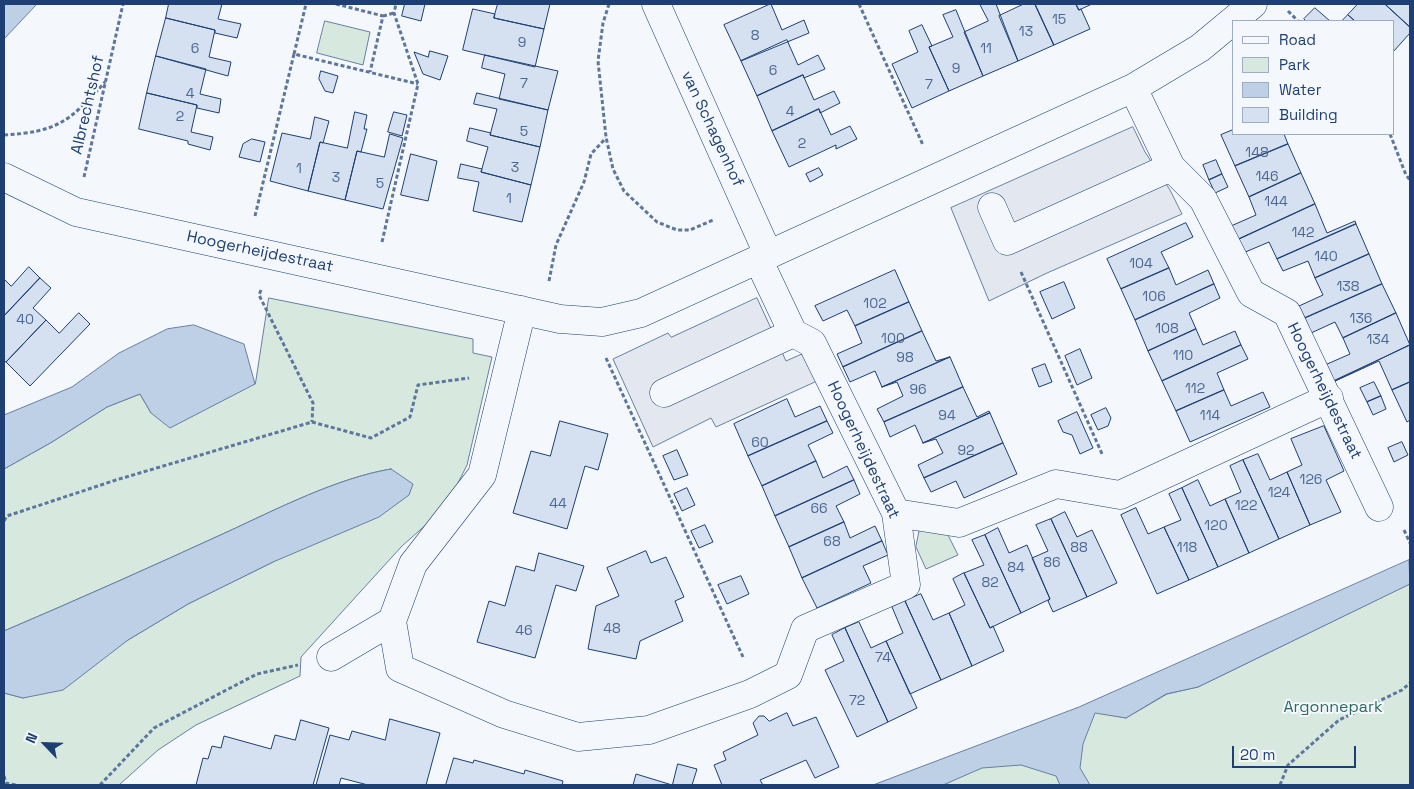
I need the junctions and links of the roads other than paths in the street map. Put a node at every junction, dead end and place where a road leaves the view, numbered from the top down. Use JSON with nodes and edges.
{"nodes":[{"id":1,"x":656,"y":4,"type":"edge"},
{"id":2,"x":1253,"y":4,"type":"edge"},
{"id":3,"x":1234,"y":20,"type":"edge"},
{"id":4,"x":1232,"y":21,"type":"edge"},
{"id":5,"x":1133,"y":88,"type":"junction"},
{"id":6,"x":1170,"y":167,"type":"junction"},
{"id":7,"x":4,"y":177,"type":"edge"},
{"id":8,"x":992,"y":206,"type":"dead end"},
{"id":9,"x":763,"y":256,"type":"junction"},
{"id":10,"x":532,"y":312,"type":"junction"},
{"id":11,"x":793,"y":334,"type":"junction"},
{"id":12,"x":664,"y":393,"type":"dead end"},
{"id":13,"x":1329,"y":398,"type":"junction"},
{"id":14,"x":1380,"y":507,"type":"dead end"},
{"id":15,"x":896,"y":513,"type":"junction"},
{"id":16,"x":392,"y":621,"type":"junction"},
{"id":17,"x":331,"y":657,"type":"road end"}],
"edges":[{"from":1,"to":9,"type":"street","name":"van Schagenhof"},
{"from":2,"to":3,"type":"street","name":"Hoogerheijdestraat"},
{"from":4,"to":5,"type":"street","name":"Hoogerheijdestraat"},
{"from":5,"to":6,"type":"street","name":"Hoogerheijdestraat"},
{"from":5,"to":9,"type":"street","name":"Hoogerheijdestraat"},
{"from":6,"to":8,"type":"street"},
{"from":6,"to":13,"type":"street","name":"Hoogerheijdestraat"},
{"from":7,"to":10,"type":"street","name":"Hoogerheijdestraat"},
{"from":9,"to":10,"type":"street","name":"Hoogerheijdestraat"},
{"from":9,"to":11,"type":"street"},
{"from":10,"to":16,"type":"street","name":"Hoogerheijdestraat"},
{"from":11,"to":12,"type":"street"},
{"from":11,"to":15,"type":"street","name":"Hoogerheijdestraat"},
{"from":13,"to":14,"type":"street","name":"Hoogerheijdestraat"},
{"from":13,"to":15,"type":"street"},
{"from":15,"to":16,"type":"street","name":"Hoogerheijdestraat"},
{"from":16,"to":17,"type":"street"}]}
